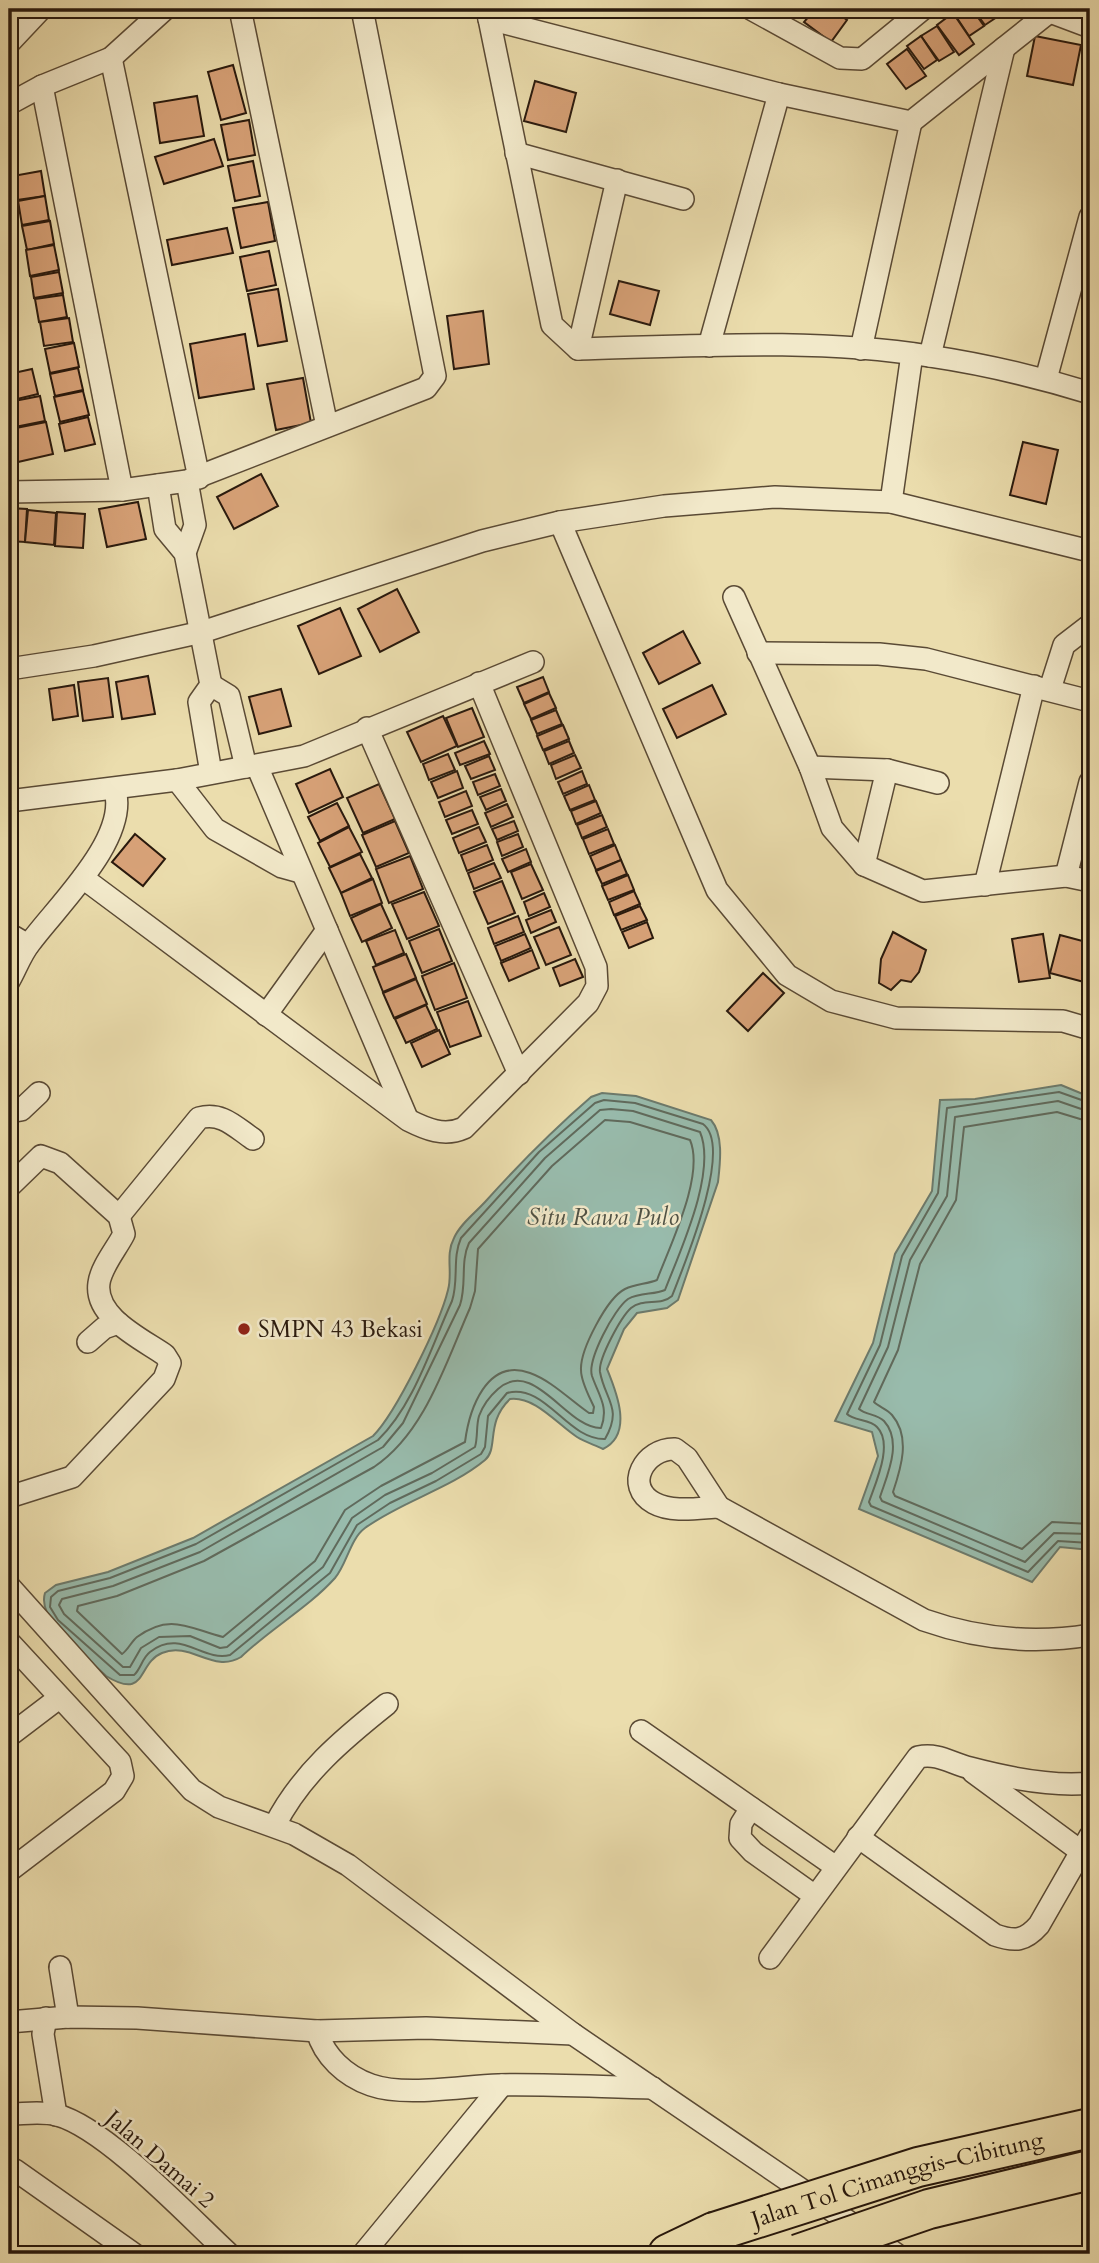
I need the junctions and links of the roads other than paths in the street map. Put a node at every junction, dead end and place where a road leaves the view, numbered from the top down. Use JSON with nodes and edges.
{"nodes":[{"id":1,"x":41,"y":9,"type":"edge"},
{"id":2,"x":165,"y":9,"type":"edge"},
{"id":3,"x":240,"y":9,"type":"edge"},
{"id":4,"x":362,"y":9,"type":"edge"},
{"id":5,"x":751,"y":9,"type":"edge"},
{"id":6,"x":923,"y":9,"type":"edge"},
{"id":7,"x":1052,"y":10,"type":"edge"},
{"id":8,"x":488,"y":14,"type":"edge"},
{"id":9,"x":1090,"y":27,"type":"edge"},
{"id":10,"x":9,"y":43,"type":"edge"},
{"id":11,"x":1004,"y":48,"type":"junction"},
{"id":12,"x":111,"y":58,"type":"junction"},
{"id":13,"x":42,"y":86,"type":"junction"},
{"id":14,"x":779,"y":93,"type":"junction"},
{"id":15,"x":9,"y":104,"type":"edge"},
{"id":16,"x":911,"y":122,"type":"junction"},
{"id":17,"x":516,"y":153,"type":"junction"},
{"id":18,"x":617,"y":180,"type":"junction"},
{"id":19,"x":683,"y":198,"type":"dead end"},
{"id":20,"x":1090,"y":218,"type":"edge"},
{"id":21,"x":709,"y":346,"type":"junction"},
{"id":22,"x":578,"y":349,"type":"junction"},
{"id":23,"x":861,"y":349,"type":"junction"},
{"id":24,"x":921,"y":355,"type":"junction"},
{"id":25,"x":1046,"y":379,"type":"junction"},
{"id":26,"x":1090,"y":393,"type":"edge"},
{"id":27,"x":327,"y":426,"type":"junction"},
{"id":28,"x":193,"y":479,"type":"junction"},
{"id":29,"x":158,"y":485,"type":"junction"},
{"id":30,"x":122,"y":490,"type":"junction"},
{"id":31,"x":9,"y":492,"type":"edge"},
{"id":32,"x":891,"y":502,"type":"junction"},
{"id":33,"x":560,"y":522,"type":"junction"},
{"id":34,"x":1090,"y":551,"type":"edge"},
{"id":35,"x":185,"y":553,"type":"junction"},
{"id":36,"x":734,"y":597,"type":"dead end"},
{"id":37,"x":1090,"y":625,"type":"edge"},
{"id":38,"x":202,"y":632,"type":"junction"},
{"id":39,"x":758,"y":653,"type":"junction"},
{"id":40,"x":533,"y":662,"type":"dead end"},
{"id":41,"x":9,"y":669,"type":"edge"},
{"id":42,"x":479,"y":683,"type":"junction"},
{"id":43,"x":211,"y":685,"type":"junction"},
{"id":44,"x":1042,"y":688,"type":"junction"},
{"id":45,"x":1090,"y":701,"type":"edge"},
{"id":46,"x":367,"y":728,"type":"junction"},
{"id":47,"x":251,"y":766,"type":"junction"},
{"id":48,"x":810,"y":767,"type":"junction"},
{"id":49,"x":887,"y":770,"type":"junction"},
{"id":50,"x":211,"y":773,"type":"junction"},
{"id":51,"x":177,"y":780,"type":"junction"},
{"id":52,"x":1090,"y":782,"type":"edge"},
{"id":53,"x":938,"y":783,"type":"dead end"},
{"id":54,"x":115,"y":790,"type":"junction"},
{"id":55,"x":9,"y":801,"type":"edge"},
{"id":56,"x":864,"y":865,"type":"junction"},
{"id":57,"x":300,"y":872,"type":"junction"},
{"id":58,"x":1066,"y":876,"type":"junction"},
{"id":59,"x":83,"y":878,"type":"junction"},
{"id":60,"x":1090,"y":881,"type":"edge"},
{"id":61,"x":985,"y":885,"type":"junction"},
{"id":62,"x":327,"y":930,"type":"junction"},
{"id":63,"x":9,"y":933,"type":"edge"},
{"id":64,"x":28,"y":945,"type":"junction"},
{"id":65,"x":9,"y":981,"type":"edge"},
{"id":66,"x":266,"y":1015,"type":"junction"},
{"id":67,"x":1090,"y":1029,"type":"edge"},
{"id":68,"x":519,"y":1073,"type":"junction"},
{"id":69,"x":39,"y":1093,"type":"dead end"},
{"id":70,"x":9,"y":1112,"type":"edge"},
{"id":71,"x":408,"y":1120,"type":"junction"},
{"id":72,"x":253,"y":1139,"type":"dead end"},
{"id":73,"x":9,"y":1187,"type":"edge"},
{"id":74,"x":119,"y":1216,"type":"junction"},
{"id":75,"x":118,"y":1323,"type":"junction"},
{"id":76,"x":88,"y":1342,"type":"dead end"},
{"id":77,"x":9,"y":1497,"type":"edge"},
{"id":78,"x":719,"y":1507,"type":"dead end"},
{"id":79,"x":9,"y":1586,"type":"edge"},
{"id":80,"x":1090,"y":1635,"type":"edge"},
{"id":81,"x":9,"y":1642,"type":"edge"},
{"id":82,"x":59,"y":1698,"type":"junction"},
{"id":83,"x":387,"y":1703,"type":"dead end"},
{"id":84,"x":641,"y":1731,"type":"dead end"},
{"id":85,"x":9,"y":1736,"type":"edge"},
{"id":86,"x":969,"y":1768,"type":"junction"},
{"id":87,"x":1090,"y":1783,"type":"edge"},
{"id":88,"x":751,"y":1808,"type":"junction"},
{"id":89,"x":275,"y":1825,"type":"junction"},
{"id":90,"x":858,"y":1837,"type":"junction"},
{"id":91,"x":1086,"y":1845,"type":"edge"},
{"id":92,"x":836,"y":1867,"type":"junction"},
{"id":93,"x":9,"y":1871,"type":"edge"},
{"id":94,"x":816,"y":1895,"type":"junction"},
{"id":95,"x":770,"y":1958,"type":"dead end"},
{"id":96,"x":60,"y":1967,"type":"dead end"},
{"id":97,"x":57,"y":2018,"type":"junction"},
{"id":98,"x":9,"y":2022,"type":"edge"},
{"id":99,"x":317,"y":2031,"type":"junction"},
{"id":100,"x":573,"y":2034,"type":"junction"},
{"id":101,"x":502,"y":2085,"type":"junction"},
{"id":102,"x":653,"y":2088,"type":"junction"},
{"id":103,"x":9,"y":2114,"type":"edge"},
{"id":104,"x":56,"y":2115,"type":"junction"},
{"id":105,"x":1090,"y":2128,"type":"edge"},
{"id":106,"x":1090,"y":2170,"type":"edge"},
{"id":107,"x":9,"y":2172,"type":"edge"},
{"id":108,"x":134,"y":2254,"type":"edge"},
{"id":109,"x":229,"y":2254,"type":"edge"},
{"id":110,"x":363,"y":2254,"type":"edge"},
{"id":111,"x":668,"y":2254,"type":"edge"},
{"id":112,"x":798,"y":2254,"type":"edge"},
{"id":113,"x":896,"y":2254,"type":"edge"}],
"edges":[{"from":1,"to":10,"type":"street"},
{"from":2,"to":12,"type":"street"},
{"from":3,"to":27,"type":"street"},
{"from":4,"to":27,"type":"street"},
{"from":5,"to":6,"type":"street"},
{"from":7,"to":9,"type":"street"},
{"from":7,"to":11,"type":"street"},
{"from":8,"to":14,"type":"street"},
{"from":8,"to":17,"type":"street"},
{"from":11,"to":16,"type":"street"},
{"from":11,"to":24,"type":"street"},
{"from":12,"to":13,"type":"street"},
{"from":12,"to":28,"type":"street"},
{"from":13,"to":15,"type":"street"},
{"from":13,"to":30,"type":"street"},
{"from":14,"to":16,"type":"street"},
{"from":14,"to":21,"type":"street"},
{"from":16,"to":23,"type":"street"},
{"from":17,"to":18,"type":"street"},
{"from":17,"to":22,"type":"street"},
{"from":18,"to":19,"type":"street"},
{"from":18,"to":22,"type":"street"},
{"from":20,"to":25,"type":"street"},
{"from":21,"to":22,"type":"street"},
{"from":21,"to":23,"type":"street"},
{"from":23,"to":24,"type":"street"},
{"from":24,"to":25,"type":"street"},
{"from":24,"to":32,"type":"street"},
{"from":25,"to":26,"type":"street"},
{"from":27,"to":28,"type":"street"},
{"from":28,"to":29,"type":"street"},
{"from":28,"to":35,"type":"street"},
{"from":29,"to":30,"type":"street"},
{"from":29,"to":35,"type":"street"},
{"from":30,"to":31,"type":"street"},
{"from":32,"to":33,"type":"street"},
{"from":32,"to":34,"type":"street"},
{"from":33,"to":38,"type":"street"},
{"from":33,"to":67,"type":"street"},
{"from":35,"to":38,"type":"street"},
{"from":36,"to":39,"type":"street"},
{"from":37,"to":44,"type":"street"},
{"from":38,"to":41,"type":"street"},
{"from":38,"to":43,"type":"street"},
{"from":39,"to":44,"type":"street"},
{"from":39,"to":48,"type":"street"},
{"from":40,"to":42,"type":"street"},
{"from":42,"to":46,"type":"street"},
{"from":42,"to":68,"type":"street"},
{"from":43,"to":47,"type":"street"},
{"from":43,"to":50,"type":"street"},
{"from":44,"to":45,"type":"street"},
{"from":44,"to":61,"type":"street"},
{"from":46,"to":47,"type":"street"},
{"from":46,"to":68,"type":"street"},
{"from":47,"to":50,"type":"street"},
{"from":47,"to":57,"type":"street"},
{"from":48,"to":49,"type":"street"},
{"from":48,"to":56,"type":"street"},
{"from":49,"to":53,"type":"street"},
{"from":49,"to":56,"type":"street"},
{"from":50,"to":51,"type":"street"},
{"from":51,"to":54,"type":"street"},
{"from":51,"to":57,"type":"street"},
{"from":52,"to":58,"type":"street"},
{"from":54,"to":55,"type":"street"},
{"from":54,"to":59,"type":"street"},
{"from":56,"to":61,"type":"street"},
{"from":57,"to":62,"type":"street"},
{"from":58,"to":60,"type":"street"},
{"from":58,"to":61,"type":"street"},
{"from":59,"to":64,"type":"street"},
{"from":59,"to":66,"type":"street"},
{"from":62,"to":66,"type":"street"},
{"from":62,"to":71,"type":"street"},
{"from":63,"to":64,"type":"street"},
{"from":64,"to":65,"type":"street"},
{"from":66,"to":71,"type":"street"},
{"from":68,"to":71,"type":"street"},
{"from":69,"to":70,"type":"street"},
{"from":72,"to":74,"type":"street"},
{"from":73,"to":74,"type":"street"},
{"from":74,"to":75,"type":"street"},
{"from":75,"to":76,"type":"street"},
{"from":75,"to":77,"type":"street"},
{"from":78,"to":80,"type":"street"},
{"from":79,"to":89,"type":"street"},
{"from":81,"to":82,"type":"street"},
{"from":82,"to":85,"type":"street"},
{"from":82,"to":93,"type":"street"},
{"from":83,"to":89,"type":"street"},
{"from":84,"to":88,"type":"street"},
{"from":86,"to":87,"type":"street"},
{"from":86,"to":90,"type":"street"},
{"from":86,"to":91,"type":"street"},
{"from":88,"to":92,"type":"street"},
{"from":88,"to":94,"type":"street"},
{"from":89,"to":100,"type":"street"},
{"from":90,"to":91,"type":"street"},
{"from":90,"to":92,"type":"street"},
{"from":92,"to":94,"type":"street"},
{"from":94,"to":95,"type":"street"},
{"from":96,"to":97,"type":"street"},
{"from":97,"to":98,"type":"street"},
{"from":97,"to":99,"type":"street"},
{"from":97,"to":104,"type":"street"},
{"from":99,"to":100,"type":"street"},
{"from":99,"to":101,"type":"street"},
{"from":100,"to":102,"type":"street"},
{"from":101,"to":102,"type":"street"},
{"from":101,"to":110,"type":"street"},
{"from":102,"to":113,"type":"street"},
{"from":103,"to":104,"type":"street","name":"Jalan Damai 2"},
{"from":104,"to":109,"type":"street","name":"Jalan Damai 2"},
{"from":105,"to":111,"type":"highway","name":"Jalan Tol Cimanggis–Cibitung","bridge":true},
{"from":106,"to":112,"type":"highway","name":"Jalan Tol Cimanggis–Cibitung","bridge":true},
{"from":107,"to":108,"type":"street"}]}
